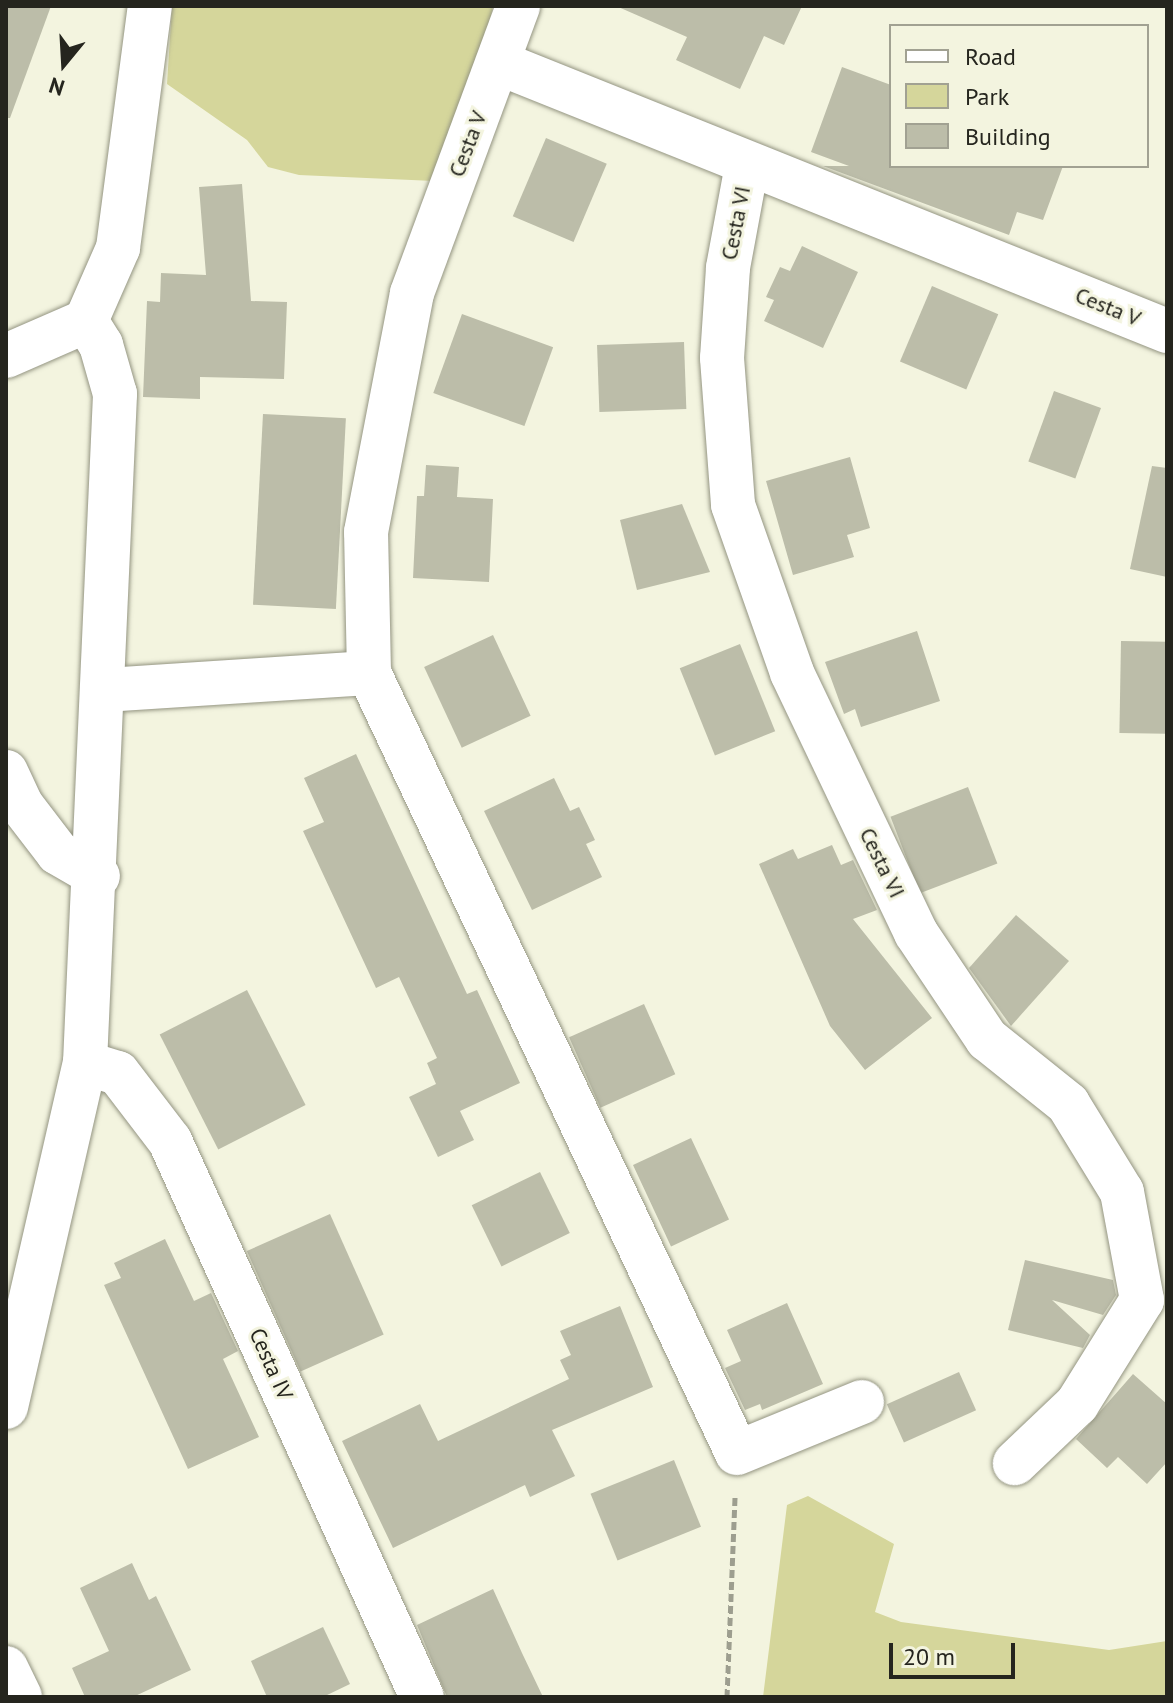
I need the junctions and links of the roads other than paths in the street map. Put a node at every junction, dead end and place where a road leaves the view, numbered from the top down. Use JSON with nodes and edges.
{"nodes":[{"id":1,"x":150,"y":6,"type":"edge"},
{"id":2,"x":518,"y":6,"type":"edge"},
{"id":3,"x":499,"y":63,"type":"junction"},
{"id":4,"x":747,"y":165,"type":"junction"},
{"id":5,"x":86,"y":321,"type":"junction"},
{"id":6,"x":1167,"y":331,"type":"edge"},
{"id":7,"x":6,"y":356,"type":"edge"},
{"id":8,"x":369,"y":673,"type":"junction"},
{"id":9,"x":106,"y":690,"type":"junction"},
{"id":10,"x":6,"y":772,"type":"edge"},
{"id":11,"x":98,"y":876,"type":"junction"},
{"id":12,"x":85,"y":1063,"type":"junction"},
{"id":13,"x":862,"y":1402,"type":"dead end"},
{"id":14,"x":6,"y":1407,"type":"edge"},
{"id":15,"x":1015,"y":1463,"type":"dead end"},
{"id":16,"x":6,"y":1668,"type":"edge"},
{"id":17,"x":20,"y":1697,"type":"edge"},
{"id":18,"x":422,"y":1697,"type":"edge"}],
"edges":[{"from":1,"to":5,"type":"street"},
{"from":2,"to":3,"type":"street"},
{"from":3,"to":4,"type":"street","name":"Cesta V"},
{"from":3,"to":8,"type":"street","name":"Cesta V"},
{"from":4,"to":6,"type":"street","name":"Cesta V"},
{"from":4,"to":15,"type":"street","name":"Cesta VI"},
{"from":5,"to":7,"type":"street"},
{"from":5,"to":9,"type":"street"},
{"from":8,"to":9,"type":"street"},
{"from":8,"to":13,"type":"street"},
{"from":9,"to":11,"type":"street"},
{"from":10,"to":11,"type":"street"},
{"from":11,"to":12,"type":"street"},
{"from":12,"to":14,"type":"street"},
{"from":12,"to":18,"type":"street","name":"Cesta IV"},
{"from":16,"to":17,"type":"street"}]}
